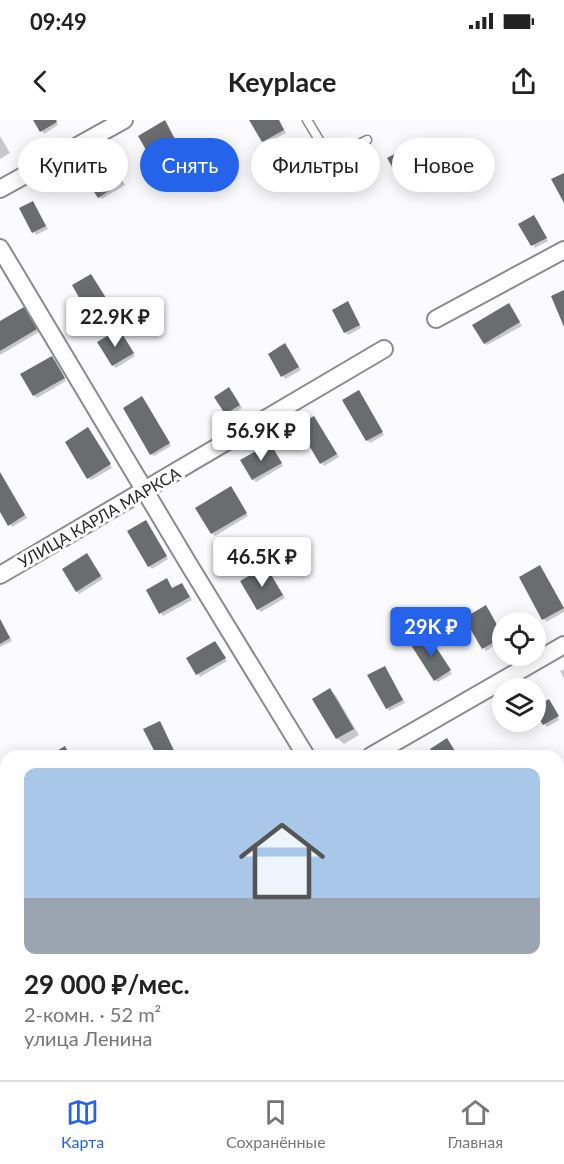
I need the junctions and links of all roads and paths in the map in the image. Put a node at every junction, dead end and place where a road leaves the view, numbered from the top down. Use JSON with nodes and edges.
{"nodes":[{"id":1,"x":124,"y":120,"type":"edge"},
{"id":2,"x":307,"y":120,"type":"edge"},
{"id":3,"x":318,"y":138,"type":"edge"},
{"id":4,"x":0,"y":189,"type":"edge"},
{"id":5,"x":0,"y":248,"type":"edge"},
{"id":6,"x":564,"y":250,"type":"edge"},
{"id":7,"x":436,"y":319,"type":"dead end"},
{"id":8,"x":384,"y":349,"type":"dead end"},
{"id":9,"x":145,"y":490,"type":"junction"},
{"id":10,"x":0,"y":575,"type":"edge"},
{"id":11,"x":564,"y":645,"type":"edge"},
{"id":12,"x":302,"y":750,"type":"edge"},
{"id":13,"x":381,"y":750,"type":"edge"}],
"edges":[{"from":1,"to":4,"type":"street"},
{"from":2,"to":3,"type":"lane"},
{"from":5,"to":9,"type":"street"},
{"from":6,"to":7,"type":"street"},
{"from":8,"to":9,"type":"street","name":"УЛИЦА КАРЛА МАРКСА"},
{"from":9,"to":10,"type":"street","name":"УЛИЦА КАРЛА МАРКСА"},
{"from":9,"to":12,"type":"street"},
{"from":11,"to":13,"type":"street"}]}
